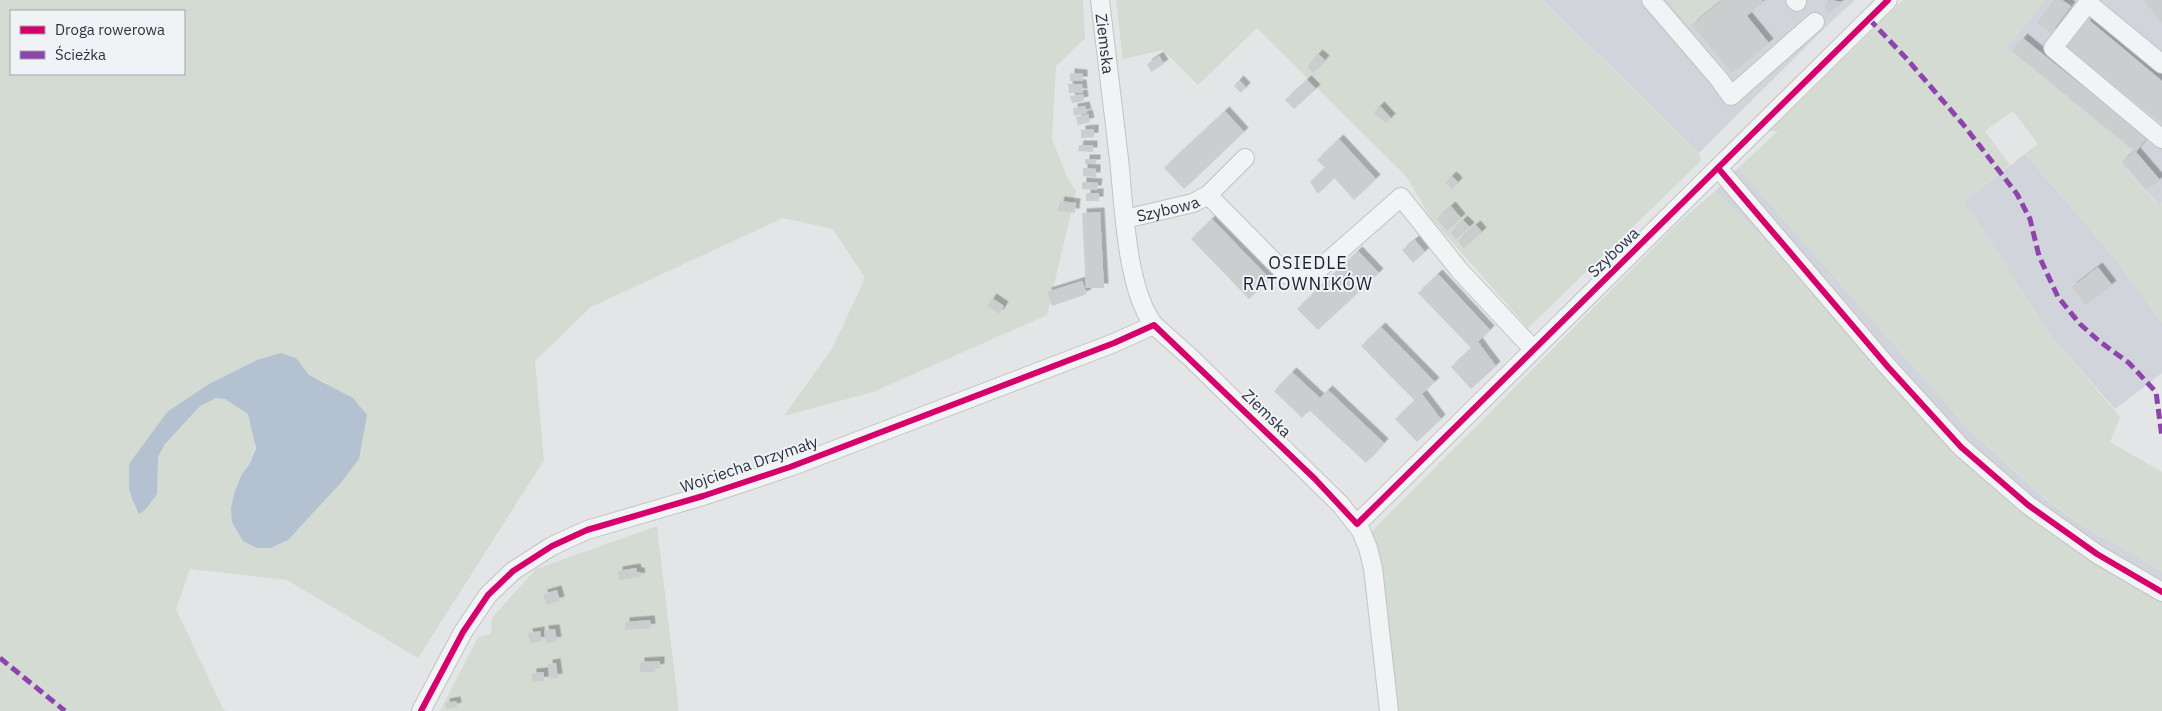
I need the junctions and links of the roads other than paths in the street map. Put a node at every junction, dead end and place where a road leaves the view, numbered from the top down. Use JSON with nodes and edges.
{"nodes":[{"id":1,"x":1100,"y":0,"type":"edge"},
{"id":2,"x":1651,"y":0,"type":"edge"},
{"id":3,"x":1888,"y":0,"type":"edge"},
{"id":4,"x":2088,"y":1,"type":"edge"},
{"id":5,"x":1815,"y":22,"type":"dead end"},
{"id":6,"x":2162,"y":64,"type":"edge"},
{"id":7,"x":2162,"y":139,"type":"edge"},
{"id":8,"x":1245,"y":158,"type":"dead end"},
{"id":9,"x":1718,"y":168,"type":"junction"},
{"id":10,"x":1208,"y":195,"type":"junction"},
{"id":11,"x":1125,"y":219,"type":"junction"},
{"id":12,"x":1154,"y":325,"type":"junction"},
{"id":13,"x":1534,"y":349,"type":"junction"},
{"id":14,"x":1357,"y":524,"type":"junction"},
{"id":15,"x":2162,"y":592,"type":"edge"},
{"id":16,"x":421,"y":711,"type":"edge"},
{"id":17,"x":1389,"y":711,"type":"edge"}],
"edges":[{"from":1,"to":11,"type":"street","name":"Ziemska"},
{"from":2,"to":5,"type":"street"},
{"from":3,"to":9,"type":"street","name":"Szybowa"},
{"from":4,"to":6,"type":"street"},
{"from":4,"to":7,"type":"street"},
{"from":8,"to":10,"type":"street","name":"Szybowa"},
{"from":9,"to":13,"type":"street","name":"Szybowa"},
{"from":9,"to":15,"type":"street"},
{"from":10,"to":11,"type":"street","name":"Szybowa"},
{"from":10,"to":13,"type":"street","name":"Szybowa"},
{"from":11,"to":12,"type":"street","name":"Ziemska"},
{"from":12,"to":14,"type":"street","name":"Ziemska"},
{"from":12,"to":16,"type":"street","name":"Wojciecha Drzymały"},
{"from":13,"to":14,"type":"street","name":"Szybowa"},
{"from":14,"to":17,"type":"street","name":"Ziemska"}]}
